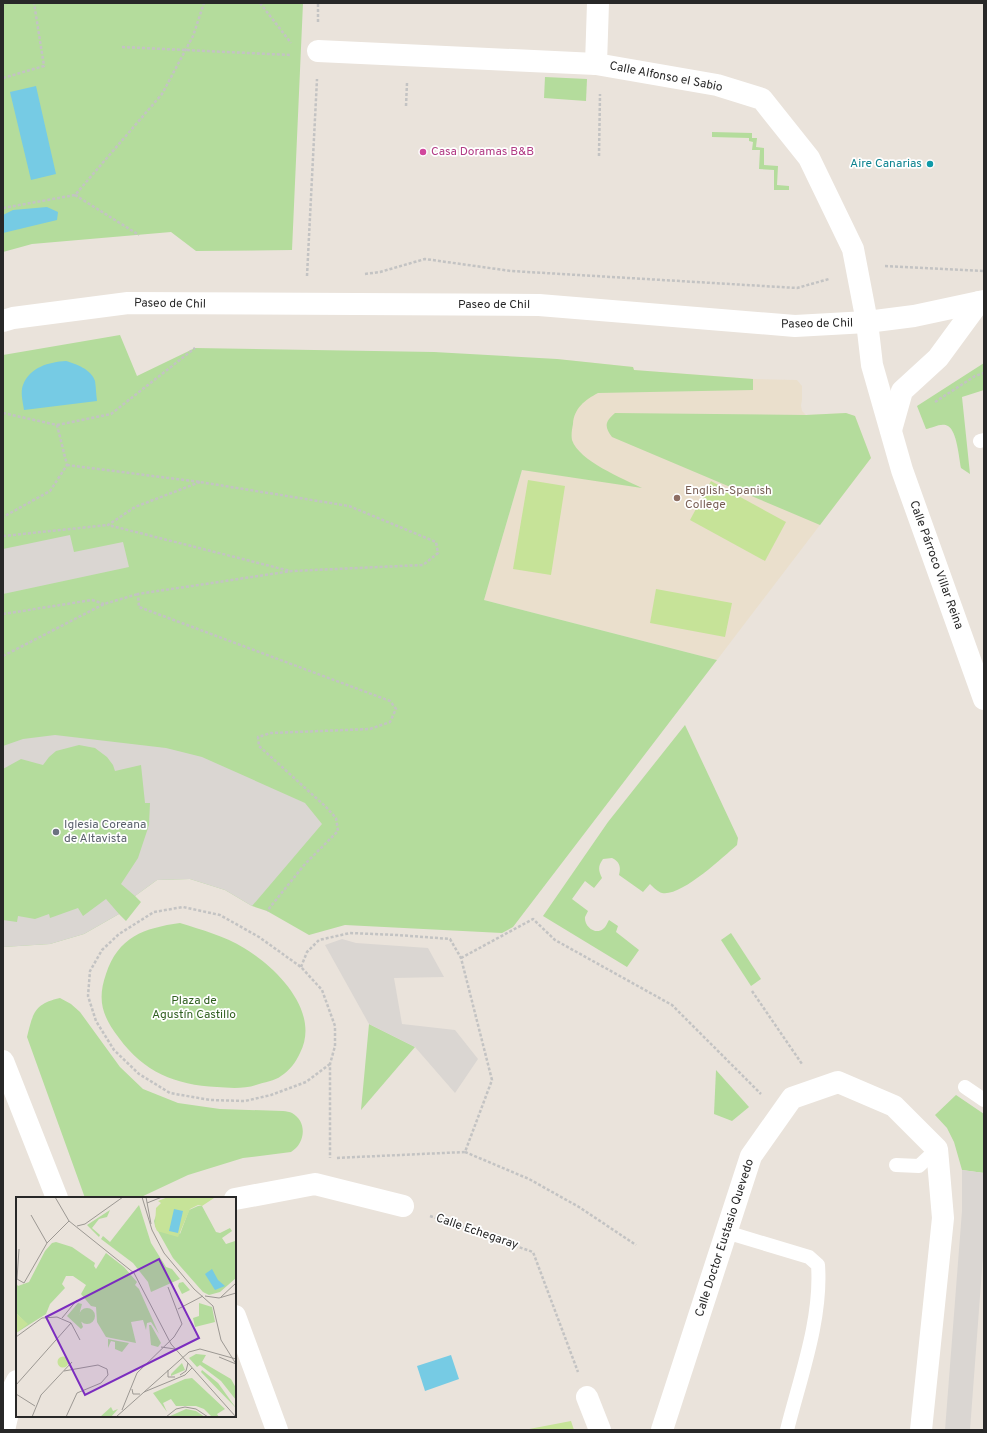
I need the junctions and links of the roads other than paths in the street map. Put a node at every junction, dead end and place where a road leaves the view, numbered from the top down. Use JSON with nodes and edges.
{"nodes":[{"id":1,"x":598,"y":3,"type":"edge"},
{"id":2,"x":318,"y":51,"type":"road end"},
{"id":3,"x":596,"y":64,"type":"junction"},
{"id":4,"x":982,"y":301,"type":"edge"},
{"id":5,"x":3,"y":321,"type":"edge"},
{"id":6,"x":867,"y":322,"type":"junction"},
{"id":7,"x":891,"y":430,"type":"junction"},
{"id":8,"x":984,"y":699,"type":"edge"},
{"id":9,"x":3,"y":1061,"type":"edge"},
{"id":10,"x":965,"y":1087,"type":"dead end"},
{"id":11,"x":984,"y":1100,"type":"edge"},
{"id":12,"x":937,"y":1149,"type":"junction"},
{"id":13,"x":896,"y":1165,"type":"dead end"},
{"id":14,"x":57,"y":1197,"type":"edge"},
{"id":15,"x":236,"y":1199,"type":"edge"},
{"id":16,"x":403,"y":1206,"type":"road end"},
{"id":17,"x":726,"y":1232,"type":"junction"},
{"id":18,"x":236,"y":1319,"type":"edge"},
{"id":19,"x":16,"y":1383,"type":"edge"},
{"id":20,"x":587,"y":1397,"type":"road end"},
{"id":21,"x":4,"y":1430,"type":"edge"},
{"id":22,"x":277,"y":1430,"type":"edge"},
{"id":23,"x":600,"y":1430,"type":"edge"},
{"id":24,"x":662,"y":1430,"type":"edge"},
{"id":25,"x":787,"y":1430,"type":"edge"},
{"id":26,"x":921,"y":1430,"type":"edge"}],
"edges":[{"from":1,"to":3,"type":"street"},
{"from":2,"to":3,"type":"street","name":"Calle Alfonso el Sabio"},
{"from":3,"to":6,"type":"street","name":"Calle Alfonso el Sabio"},
{"from":4,"to":6,"type":"street","name":"Paseo de Chil"},
{"from":4,"to":7,"type":"street"},
{"from":5,"to":6,"type":"street","name":"Paseo de Chil"},
{"from":6,"to":7,"type":"street","name":"Calle Párroco Villar Reina"},
{"from":7,"to":8,"type":"street","name":"Calle Párroco Villar Reina"},
{"from":9,"to":14,"type":"street"},
{"from":10,"to":11,"type":"lane"},
{"from":12,"to":13,"type":"lane"},
{"from":12,"to":17,"type":"street","name":"Calle Doctor Eustasio Quevedo"},
{"from":12,"to":26,"type":"street"},
{"from":15,"to":16,"type":"street"},
{"from":17,"to":24,"type":"street","name":"Calle Doctor Eustasio Quevedo"},
{"from":17,"to":25,"type":"lane"},
{"from":18,"to":22,"type":"street"},
{"from":19,"to":21,"type":"street"},
{"from":20,"to":23,"type":"street"}]}
